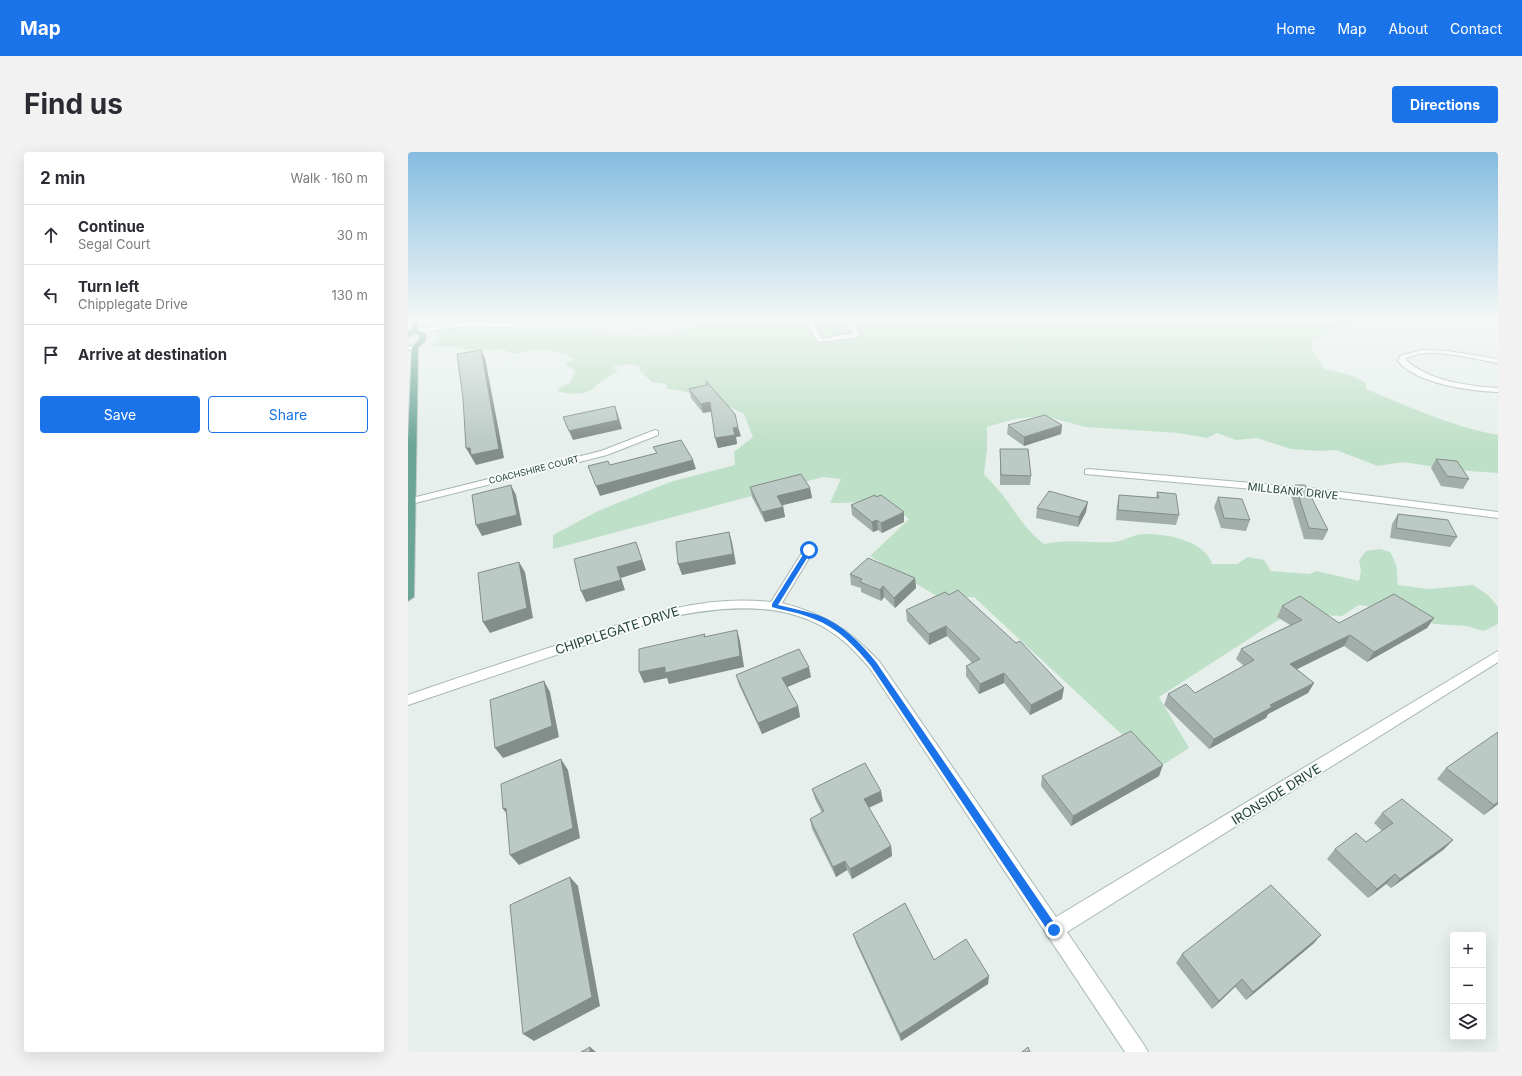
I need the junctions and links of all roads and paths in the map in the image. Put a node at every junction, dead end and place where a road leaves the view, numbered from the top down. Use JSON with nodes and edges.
{"nodes":[{"id":1,"x":410,"y":360,"type":"edge"},
{"id":2,"x":1402,"y":360,"type":"edge"},
{"id":3,"x":1498,"y":390,"type":"edge"},
{"id":4,"x":411,"y":407,"type":"edge"},
{"id":5,"x":655,"y":433,"type":"dead end"},
{"id":6,"x":1088,"y":472,"type":"dead end"},
{"id":7,"x":411,"y":501,"type":"junction"},
{"id":8,"x":1498,"y":516,"type":"edge"},
{"id":9,"x":809,"y":550,"type":"dead end"},
{"id":10,"x":408,"y":597,"type":"edge"},
{"id":11,"x":774,"y":606,"type":"junction"},
{"id":12,"x":1498,"y":656,"type":"edge"},
{"id":13,"x":408,"y":700,"type":"edge"},
{"id":14,"x":1054,"y":930,"type":"junction"},
{"id":15,"x":1137,"y":1052,"type":"edge"}],
"edges":[{"from":1,"to":4,"type":"main road"},
{"from":2,"to":3,"type":"street"},
{"from":4,"to":7,"type":"main road"},
{"from":5,"to":7,"type":"street","name":"COACHSHIRE COURT"},
{"from":6,"to":8,"type":"street","name":"MILLBANK DRIVE"},
{"from":7,"to":10,"type":"main road"},
{"from":9,"to":11,"type":"street"},
{"from":11,"to":13,"type":"street","name":"CHIPPLEGATE DRIVE"},
{"from":11,"to":14,"type":"street","name":"CHIPPLEGATE DRIVE"},
{"from":12,"to":14,"type":"street","name":"IRONSIDE DRIVE"},
{"from":14,"to":15,"type":"street","name":"CHIPPLEGATE DRIVE"}]}
